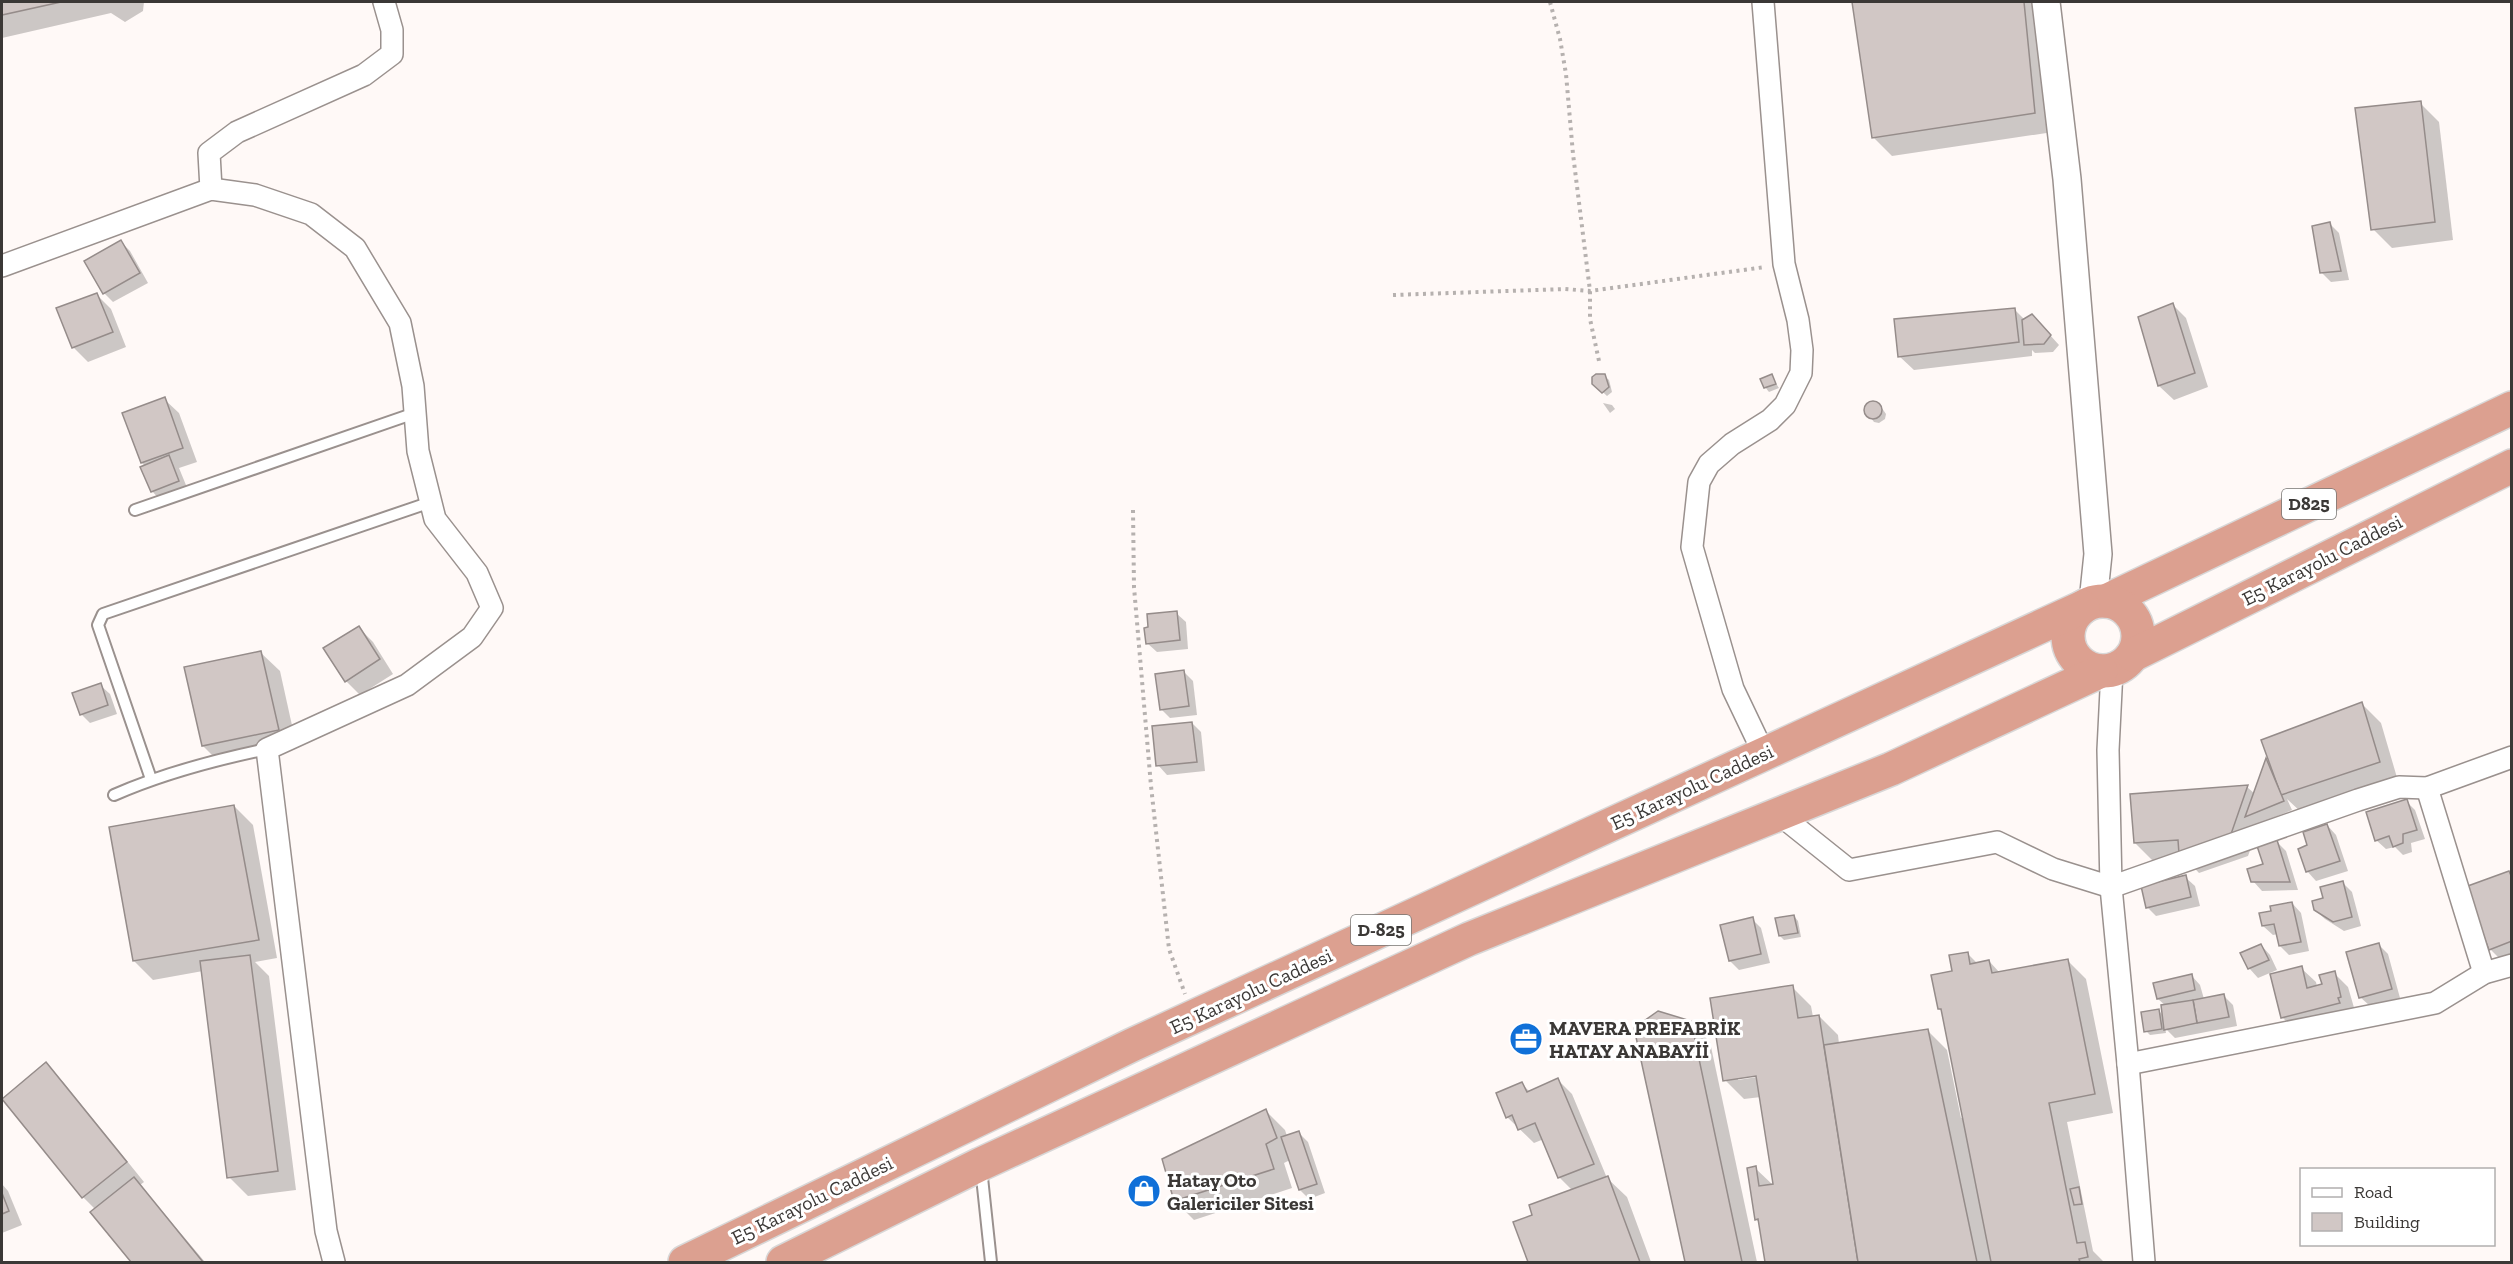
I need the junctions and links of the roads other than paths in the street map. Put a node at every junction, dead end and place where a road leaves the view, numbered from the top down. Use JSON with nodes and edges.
{"nodes":[{"id":1,"x":384,"y":2,"type":"edge"},
{"id":2,"x":1763,"y":2,"type":"edge"},
{"id":3,"x":2046,"y":2,"type":"edge"},
{"id":4,"x":211,"y":189,"type":"junction"},
{"id":5,"x":2,"y":266,"type":"edge"},
{"id":6,"x":2511,"y":408,"type":"edge"},
{"id":7,"x":415,"y":412,"type":"junction"},
{"id":8,"x":2511,"y":466,"type":"edge"},
{"id":9,"x":431,"y":502,"type":"junction"},
{"id":10,"x":135,"y":510,"type":"dead end"},
{"id":11,"x":2094,"y":603,"type":"junction"},
{"id":12,"x":2116,"y":665,"type":"junction"},
{"id":13,"x":267,"y":749,"type":"junction"},
{"id":14,"x":1764,"y":754,"type":"junction"},
{"id":15,"x":2511,"y":757,"type":"edge"},
{"id":16,"x":151,"y":779,"type":"junction"},
{"id":17,"x":2427,"y":788,"type":"junction"},
{"id":18,"x":114,"y":795,"type":"dead end"},
{"id":19,"x":1779,"y":814,"type":"junction"},
{"id":20,"x":2111,"y":887,"type":"junction"},
{"id":21,"x":2511,"y":965,"type":"edge"},
{"id":22,"x":2484,"y":973,"type":"junction"},
{"id":23,"x":2128,"y":1063,"type":"junction"},
{"id":24,"x":981,"y":1164,"type":"junction"},
{"id":25,"x":334,"y":1263,"type":"edge"},
{"id":26,"x":685,"y":1263,"type":"edge"},
{"id":27,"x":783,"y":1263,"type":"edge"},
{"id":28,"x":991,"y":1263,"type":"edge"},
{"id":29,"x":2144,"y":1263,"type":"edge"}],
"edges":[{"from":1,"to":4,"type":"street"},
{"from":2,"to":14,"type":"street"},
{"from":3,"to":11,"type":"street"},
{"from":4,"to":5,"type":"street"},
{"from":4,"to":7,"type":"street"},
{"from":6,"to":11,"type":"highway","name":"E5 Karayolu Caddesi","number":"D825"},
{"from":7,"to":9,"type":"street"},
{"from":7,"to":10,"type":"lane"},
{"from":8,"to":12,"type":"highway","name":"E5 Karayolu Caddesi"},
{"from":9,"to":13,"type":"street"},
{"from":9,"to":16,"type":"lane"},
{"from":11,"to":12,"type":"highway"},
{"from":11,"to":12,"type":"highway"},
{"from":11,"to":14,"type":"highway","name":"E5 Karayolu Caddesi","number":"D-825"},
{"from":12,"to":19,"type":"highway","name":"E5 Karayolu Caddesi","number":"D-825"},
{"from":12,"to":20,"type":"street"},
{"from":13,"to":16,"type":"lane"},
{"from":13,"to":25,"type":"street"},
{"from":14,"to":26,"type":"highway","name":"E5 Karayolu Caddesi","number":"D-825"},
{"from":15,"to":17,"type":"street"},
{"from":16,"to":18,"type":"lane"},
{"from":17,"to":20,"type":"street"},
{"from":17,"to":22,"type":"street"},
{"from":19,"to":20,"type":"street"},
{"from":19,"to":24,"type":"highway","name":"E5 Karayolu Caddesi","number":"D-825"},
{"from":20,"to":23,"type":"street"},
{"from":21,"to":22,"type":"street"},
{"from":22,"to":23,"type":"street"},
{"from":23,"to":29,"type":"street"},
{"from":24,"to":27,"type":"highway","name":"E5 Karayolu Caddesi","number":"D-825"},
{"from":24,"to":28,"type":"lane"}]}
